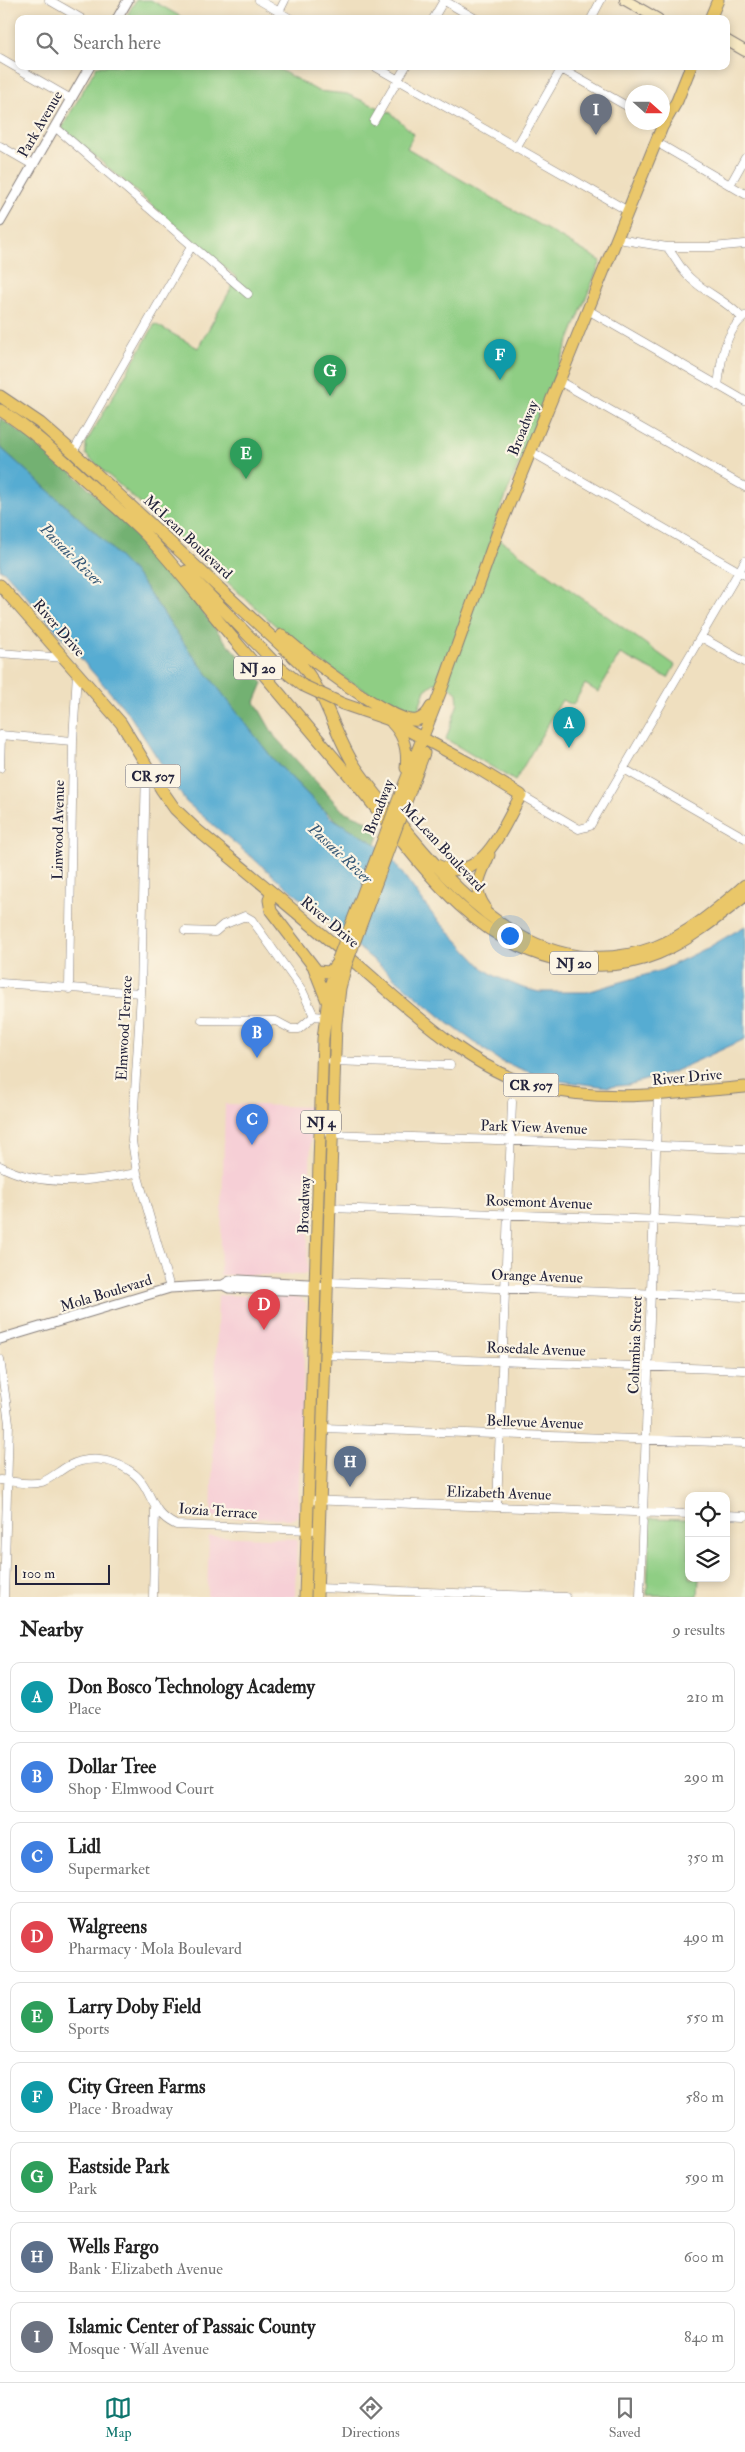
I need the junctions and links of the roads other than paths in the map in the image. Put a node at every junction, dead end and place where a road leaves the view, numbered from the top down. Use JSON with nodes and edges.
{"nodes":[{"id":1,"x":50,"y":0,"type":"edge"},
{"id":2,"x":128,"y":0,"type":"edge"},
{"id":3,"x":259,"y":0,"type":"edge"},
{"id":4,"x":286,"y":0,"type":"edge"},
{"id":5,"x":444,"y":0,"type":"edge"},
{"id":6,"x":601,"y":0,"type":"edge"},
{"id":7,"x":625,"y":0,"type":"edge"},
{"id":8,"x":718,"y":0,"type":"edge"},
{"id":9,"x":279,"y":12,"type":"junction"},
{"id":10,"x":75,"y":15,"type":"edge"},
{"id":11,"x":119,"y":15,"type":"edge"},
{"id":12,"x":284,"y":15,"type":"edge"},
{"id":13,"x":435,"y":15,"type":"edge"},
{"id":14,"x":469,"y":15,"type":"edge"},
{"id":15,"x":593,"y":15,"type":"edge"},
{"id":16,"x":651,"y":15,"type":"edge"},
{"id":17,"x":712,"y":15,"type":"edge"},
{"id":18,"x":730,"y":42,"type":"edge"},
{"id":19,"x":745,"y":51,"type":"edge"},
{"id":20,"x":0,"y":58,"type":"edge"},
{"id":21,"x":15,"y":67,"type":"edge"},
{"id":22,"x":21,"y":70,"type":"edge"},
{"id":23,"x":88,"y":70,"type":"edge"},
{"id":24,"x":381,"y":70,"type":"edge"},
{"id":25,"x":404,"y":70,"type":"edge"},
{"id":26,"x":559,"y":70,"type":"edge"},
{"id":27,"x":566,"y":70,"type":"edge"},
{"id":28,"x":689,"y":70,"type":"edge"},
{"id":29,"x":398,"y":80,"type":"junction"},
{"id":30,"x":71,"y":99,"type":"junction"},
{"id":31,"x":677,"y":101,"type":"junction"},
{"id":32,"x":625,"y":105,"type":"edge"},
{"id":33,"x":670,"y":110,"type":"edge"},
{"id":34,"x":374,"y":121,"type":"dead end"},
{"id":35,"x":55,"y":127,"type":"junction"},
{"id":36,"x":657,"y":130,"type":"edge"},
{"id":37,"x":0,"y":146,"type":"edge"},
{"id":38,"x":663,"y":146,"type":"junction"},
{"id":39,"x":516,"y":148,"type":"junction"},
{"id":40,"x":745,"y":158,"type":"edge"},
{"id":41,"x":33,"y":165,"type":"junction"},
{"id":42,"x":730,"y":186,"type":"junction"},
{"id":43,"x":745,"y":194,"type":"edge"},
{"id":44,"x":628,"y":212,"type":"junction"},
{"id":45,"x":0,"y":222,"type":"edge"},
{"id":46,"x":624,"y":240,"type":"junction"},
{"id":47,"x":745,"y":244,"type":"edge"},
{"id":48,"x":191,"y":247,"type":"junction"},
{"id":49,"x":667,"y":247,"type":"junction"},
{"id":50,"x":248,"y":294,"type":"dead end"},
{"id":51,"x":591,"y":312,"type":"junction"},
{"id":52,"x":744,"y":317,"type":"edge"},
{"id":53,"x":562,"y":382,"type":"junction"},
{"id":54,"x":718,"y":386,"type":"junction"},
{"id":55,"x":0,"y":396,"type":"edge"},
{"id":56,"x":745,"y":401,"type":"edge"},
{"id":57,"x":0,"y":410,"type":"edge"},
{"id":58,"x":72,"y":452,"type":"junction"},
{"id":59,"x":533,"y":453,"type":"junction"},
{"id":60,"x":745,"y":487,"type":"edge"},
{"id":61,"x":146,"y":535,"type":"junction"},
{"id":62,"x":745,"y":561,"type":"edge"},
{"id":63,"x":742,"y":574,"type":"edge"},
{"id":64,"x":0,"y":585,"type":"edge"},
{"id":65,"x":220,"y":587,"type":"junction"},
{"id":66,"x":701,"y":637,"type":"junction"},
{"id":67,"x":0,"y":653,"type":"edge"},
{"id":68,"x":64,"y":658,"type":"junction"},
{"id":69,"x":745,"y":662,"type":"edge"},
{"id":70,"x":76,"y":672,"type":"junction"},
{"id":71,"x":445,"y":689,"type":"junction"},
{"id":72,"x":387,"y":718,"type":"junction"},
{"id":73,"x":0,"y":735,"type":"edge"},
{"id":74,"x":425,"y":738,"type":"junction"},
{"id":75,"x":73,"y":741,"type":"junction"},
{"id":76,"x":458,"y":757,"type":"junction"},
{"id":77,"x":146,"y":764,"type":"junction"},
{"id":78,"x":0,"y":768,"type":"edge"},
{"id":79,"x":624,"y":769,"type":"junction"},
{"id":80,"x":405,"y":793,"type":"junction"},
{"id":81,"x":521,"y":795,"type":"junction"},
{"id":82,"x":745,"y":838,"type":"edge"},
{"id":83,"x":492,"y":845,"type":"junction"},
{"id":84,"x":436,"y":864,"type":"junction"},
{"id":85,"x":745,"y":885,"type":"edge"},
{"id":86,"x":271,"y":892,"type":"junction"},
{"id":87,"x":745,"y":896,"type":"edge"},
{"id":88,"x":495,"y":920,"type":"junction"},
{"id":89,"x":185,"y":931,"type":"dead end"},
{"id":90,"x":342,"y":962,"type":"junction"},
{"id":91,"x":314,"y":968,"type":"junction"},
{"id":92,"x":0,"y":983,"type":"edge"},
{"id":93,"x":69,"y":989,"type":"junction"},
{"id":94,"x":141,"y":993,"type":"junction"},
{"id":95,"x":327,"y":1005,"type":"junction"},
{"id":96,"x":320,"y":1017,"type":"junction"},
{"id":97,"x":202,"y":1020,"type":"dead end"},
{"id":98,"x":323,"y":1061,"type":"junction"},
{"id":99,"x":335,"y":1061,"type":"junction"},
{"id":100,"x":450,"y":1065,"type":"dead end"},
{"id":101,"x":745,"y":1087,"type":"edge"},
{"id":102,"x":658,"y":1094,"type":"junction"},
{"id":103,"x":512,"y":1102,"type":"dead end"},
{"id":104,"x":321,"y":1133,"type":"junction"},
{"id":105,"x":334,"y":1134,"type":"junction"},
{"id":106,"x":511,"y":1140,"type":"junction"},
{"id":107,"x":656,"y":1146,"type":"junction"},
{"id":108,"x":745,"y":1149,"type":"edge"},
{"id":109,"x":0,"y":1166,"type":"edge"},
{"id":110,"x":137,"y":1173,"type":"junction"},
{"id":111,"x":331,"y":1208,"type":"junction"},
{"id":112,"x":508,"y":1214,"type":"junction"},
{"id":113,"x":653,"y":1220,"type":"junction"},
{"id":114,"x":745,"y":1223,"type":"edge"},
{"id":115,"x":328,"y":1282,"type":"junction"},
{"id":116,"x":170,"y":1288,"type":"junction"},
{"id":117,"x":316,"y":1288,"type":"junction"},
{"id":118,"x":506,"y":1289,"type":"junction"},
{"id":119,"x":650,"y":1294,"type":"junction"},
{"id":120,"x":745,"y":1297,"type":"edge"},
{"id":121,"x":0,"y":1339,"type":"edge"},
{"id":122,"x":326,"y":1355,"type":"junction"},
{"id":123,"x":0,"y":1359,"type":"edge"},
{"id":124,"x":503,"y":1361,"type":"junction"},
{"id":125,"x":648,"y":1367,"type":"junction"},
{"id":126,"x":745,"y":1370,"type":"edge"},
{"id":127,"x":323,"y":1428,"type":"junction"},
{"id":128,"x":500,"y":1434,"type":"junction"},
{"id":129,"x":645,"y":1440,"type":"junction"},
{"id":130,"x":745,"y":1444,"type":"edge"},
{"id":131,"x":3,"y":1480,"type":"edge"},
{"id":132,"x":308,"y":1500,"type":"junction"},
{"id":133,"x":320,"y":1500,"type":"junction"},
{"id":134,"x":497,"y":1507,"type":"junction"},
{"id":135,"x":155,"y":1509,"type":"junction"},
{"id":136,"x":643,"y":1512,"type":"junction"},
{"id":137,"x":685,"y":1514,"type":"edge"},
{"id":138,"x":730,"y":1516,"type":"edge"},
{"id":139,"x":745,"y":1516,"type":"edge"},
{"id":140,"x":307,"y":1529,"type":"junction"},
{"id":141,"x":319,"y":1530,"type":"junction"},
{"id":142,"x":317,"y":1592,"type":"edge"},
{"id":143,"x":494,"y":1596,"type":"edge"},
{"id":144,"x":4,"y":1597,"type":"edge"},
{"id":145,"x":154,"y":1597,"type":"edge"},
{"id":146,"x":304,"y":1597,"type":"edge"},
{"id":147,"x":566,"y":1597,"type":"edge"},
{"id":148,"x":640,"y":1597,"type":"edge"}],
"edges":[{"from":1,"to":10,"type":"street"},
{"from":2,"to":11,"type":"street"},
{"from":3,"to":9,"type":"street"},
{"from":4,"to":9,"type":"street"},
{"from":5,"to":13,"type":"street"},
{"from":5,"to":14,"type":"street"},
{"from":6,"to":15,"type":"street"},
{"from":7,"to":16,"type":"main road"},
{"from":8,"to":17,"type":"main road"},
{"from":9,"to":12,"type":"street"},
{"from":18,"to":19,"type":"main road"},
{"from":20,"to":21,"type":"street"},
{"from":22,"to":30,"type":"street"},
{"from":23,"to":30,"type":"street","name":"Park Avenue"},
{"from":24,"to":29,"type":"street"},
{"from":25,"to":29,"type":"street"},
{"from":26,"to":39,"type":"street"},
{"from":27,"to":32,"type":"street"},
{"from":28,"to":31,"type":"main road","name":"Broadway"},
{"from":29,"to":34,"type":"street"},
{"from":29,"to":39,"type":"street"},
{"from":30,"to":35,"type":"street","name":"Park Avenue"},
{"from":31,"to":33,"type":"main road","name":"Broadway"},
{"from":31,"to":38,"type":"main road","name":"Broadway"},
{"from":35,"to":41,"type":"street","name":"Park Avenue"},
{"from":35,"to":48,"type":"street"},
{"from":36,"to":44,"type":"main road","name":"Broadway"},
{"from":37,"to":41,"type":"street"},
{"from":38,"to":42,"type":"street"},
{"from":38,"to":46,"type":"main road","name":"Broadway"},
{"from":39,"to":44,"type":"street"},
{"from":40,"to":42,"type":"street"},
{"from":41,"to":45,"type":"street","name":"Park Avenue"},
{"from":42,"to":43,"type":"street"},
{"from":44,"to":51,"type":"main road","name":"Broadway"},
{"from":46,"to":49,"type":"street"},
{"from":46,"to":51,"type":"main road","name":"Broadway"},
{"from":47,"to":49,"type":"street"},
{"from":48,"to":50,"type":"street"},
{"from":48,"to":58,"type":"street"},
{"from":49,"to":52,"type":"street"},
{"from":51,"to":53,"type":"main road","name":"Broadway"},
{"from":51,"to":54,"type":"street"},
{"from":52,"to":54,"type":"street"},
{"from":53,"to":59,"type":"main road","name":"Broadway"},
{"from":53,"to":60,"type":"street"},
{"from":54,"to":56,"type":"street"},
{"from":55,"to":58,"type":"main road","name":"McLean Boulevard","number":"NJ 20"},
{"from":57,"to":61,"type":"main road","name":"McLean Boulevard","number":"NJ 20"},
{"from":58,"to":65,"type":"main road","name":"McLean Boulevard","number":"NJ 20"},
{"from":59,"to":63,"type":"street"},
{"from":59,"to":71,"type":"main road","name":"Broadway"},
{"from":61,"to":72,"type":"main road","bridge":true},
{"from":61,"to":87,"type":"main road","name":"McLean Boulevard","number":"NJ 20"},
{"from":62,"to":63,"type":"street"},
{"from":63,"to":66,"type":"street"},
{"from":64,"to":68,"type":"main road","name":"River Drive","number":"CR 507"},
{"from":65,"to":71,"type":"main road"},
{"from":65,"to":84,"type":"main road","name":"McLean Boulevard","number":"NJ 20"},
{"from":66,"to":69,"type":"street"},
{"from":66,"to":79,"type":"street"},
{"from":67,"to":68,"type":"street"},
{"from":68,"to":70,"type":"main road","name":"River Drive","number":"CR 507"},
{"from":70,"to":75,"type":"street","name":"Linwood Avenue"},
{"from":70,"to":77,"type":"main road","name":"River Drive","number":"CR 507"},
{"from":71,"to":74,"type":"main road","name":"Broadway","number":"NJ 4"},
{"from":72,"to":74,"type":"main road"},
{"from":72,"to":80,"type":"main road"},
{"from":73,"to":75,"type":"street"},
{"from":73,"to":78,"type":"street"},
{"from":74,"to":76,"type":"main road"},
{"from":74,"to":80,"type":"main road","name":"Broadway","number":"NJ 4"},
{"from":75,"to":93,"type":"street","name":"Linwood Avenue"},
{"from":76,"to":80,"type":"main road"},
{"from":76,"to":81,"type":"main road"},
{"from":77,"to":86,"type":"main road","name":"River Drive","number":"CR 507"},
{"from":77,"to":94,"type":"street","name":"Elmwood Terrace"},
{"from":79,"to":81,"type":"street"},
{"from":79,"to":82,"type":"street"},
{"from":80,"to":90,"type":"main road","name":"Broadway","number":"NJ 4","bridge":true},
{"from":81,"to":83,"type":"main road"},
{"from":83,"to":84,"type":"main road"},
{"from":83,"to":88,"type":"main road"},
{"from":84,"to":88,"type":"main road","name":"McLean Boulevard","number":"NJ 20"},
{"from":85,"to":88,"type":"main road","name":"McLean Boulevard","number":"NJ 20"},
{"from":86,"to":91,"type":"main road"},
{"from":86,"to":102,"type":"main road","name":"River Drive","number":"CR 507"},
{"from":89,"to":96,"type":"street"},
{"from":90,"to":91,"type":"main road"},
{"from":90,"to":95,"type":"main road","name":"Broadway","number":"NJ 4"},
{"from":90,"to":99,"type":"main road","name":"Broadway","number":"NJ 4"},
{"from":91,"to":95,"type":"main road"},
{"from":92,"to":93,"type":"street"},
{"from":93,"to":94,"type":"street"},
{"from":94,"to":110,"type":"street","name":"Elmwood Terrace"},
{"from":95,"to":96,"type":"main road","name":"Broadway","number":"NJ 4"},
{"from":96,"to":97,"type":"street"},
{"from":96,"to":98,"type":"main road","name":"Broadway","number":"NJ 4"},
{"from":98,"to":99,"type":"street"},
{"from":98,"to":104,"type":"main road","name":"Broadway","number":"NJ 4"},
{"from":99,"to":100,"type":"street"},
{"from":99,"to":105,"type":"main road","name":"Broadway","number":"NJ 4"},
{"from":101,"to":102,"type":"main road","name":"River Drive","number":"CR 507"},
{"from":102,"to":107,"type":"street","name":"Columbia Street"},
{"from":103,"to":106,"type":"street"},
{"from":104,"to":105,"type":"street","name":"Park View Avenue"},
{"from":104,"to":117,"type":"main road","name":"Broadway","number":"NJ 4"},
{"from":105,"to":106,"type":"street","name":"Park View Avenue"},
{"from":105,"to":111,"type":"main road","name":"Broadway","number":"NJ 4"},
{"from":106,"to":107,"type":"street","name":"Park View Avenue"},
{"from":106,"to":112,"type":"street"},
{"from":107,"to":108,"type":"street","name":"Park View Avenue"},
{"from":107,"to":113,"type":"street","name":"Columbia Street"},
{"from":109,"to":110,"type":"street"},
{"from":110,"to":116,"type":"street","name":"Elmwood Terrace"},
{"from":111,"to":112,"type":"street","name":"Rosemont Avenue"},
{"from":111,"to":115,"type":"main road","name":"Broadway","number":"NJ 4"},
{"from":112,"to":113,"type":"street","name":"Rosemont Avenue"},
{"from":112,"to":118,"type":"street"},
{"from":113,"to":114,"type":"street","name":"Rosemont Avenue"},
{"from":113,"to":119,"type":"street","name":"Columbia Street"},
{"from":115,"to":117,"type":"street"},
{"from":115,"to":118,"type":"street","name":"Orange Avenue"},
{"from":115,"to":122,"type":"main road","name":"Broadway","number":"NJ 4"},
{"from":116,"to":117,"type":"street","name":"Mola Boulevard"},
{"from":116,"to":121,"type":"street","name":"Mola Boulevard"},
{"from":117,"to":132,"type":"main road","name":"Broadway","number":"NJ 4"},
{"from":118,"to":119,"type":"street","name":"Orange Avenue"},
{"from":118,"to":124,"type":"street"},
{"from":119,"to":120,"type":"street","name":"Orange Avenue"},
{"from":119,"to":125,"type":"street","name":"Columbia Street"},
{"from":122,"to":124,"type":"street","name":"Rosedale Avenue"},
{"from":122,"to":127,"type":"main road","name":"Broadway","number":"NJ 4"},
{"from":123,"to":131,"type":"street"},
{"from":124,"to":125,"type":"street","name":"Rosedale Avenue"},
{"from":124,"to":128,"type":"street"},
{"from":125,"to":126,"type":"street","name":"Rosedale Avenue"},
{"from":125,"to":129,"type":"street","name":"Columbia Street"},
{"from":127,"to":128,"type":"street","name":"Bellevue Avenue"},
{"from":127,"to":133,"type":"main road","name":"Broadway","number":"NJ 4"},
{"from":128,"to":129,"type":"street","name":"Bellevue Avenue"},
{"from":128,"to":134,"type":"street"},
{"from":129,"to":130,"type":"street","name":"Bellevue Avenue"},
{"from":129,"to":136,"type":"street","name":"Columbia Street"},
{"from":131,"to":135,"type":"street","name":"Iozia Terrace"},
{"from":131,"to":144,"type":"street"},
{"from":132,"to":133,"type":"street","name":"Elizabeth Avenue"},
{"from":132,"to":140,"type":"main road","name":"Broadway","number":"NJ 4"},
{"from":133,"to":134,"type":"street","name":"Elizabeth Avenue"},
{"from":133,"to":141,"type":"main road","name":"Broadway","number":"NJ 4"},
{"from":134,"to":136,"type":"street","name":"Elizabeth Avenue"},
{"from":135,"to":140,"type":"street","name":"Iozia Terrace"},
{"from":135,"to":145,"type":"street"},
{"from":136,"to":137,"type":"street","name":"Elizabeth Avenue"},
{"from":136,"to":148,"type":"street","name":"Columbia Street"},
{"from":138,"to":139,"type":"street"},
{"from":140,"to":141,"type":"street","name":"Iozia Terrace"},
{"from":140,"to":146,"type":"main road","name":"Broadway","number":"NJ 4"},
{"from":141,"to":142,"type":"main road","name":"Broadway","number":"NJ 4"},
{"from":142,"to":143,"type":"street"},
{"from":143,"to":147,"type":"street"}]}
